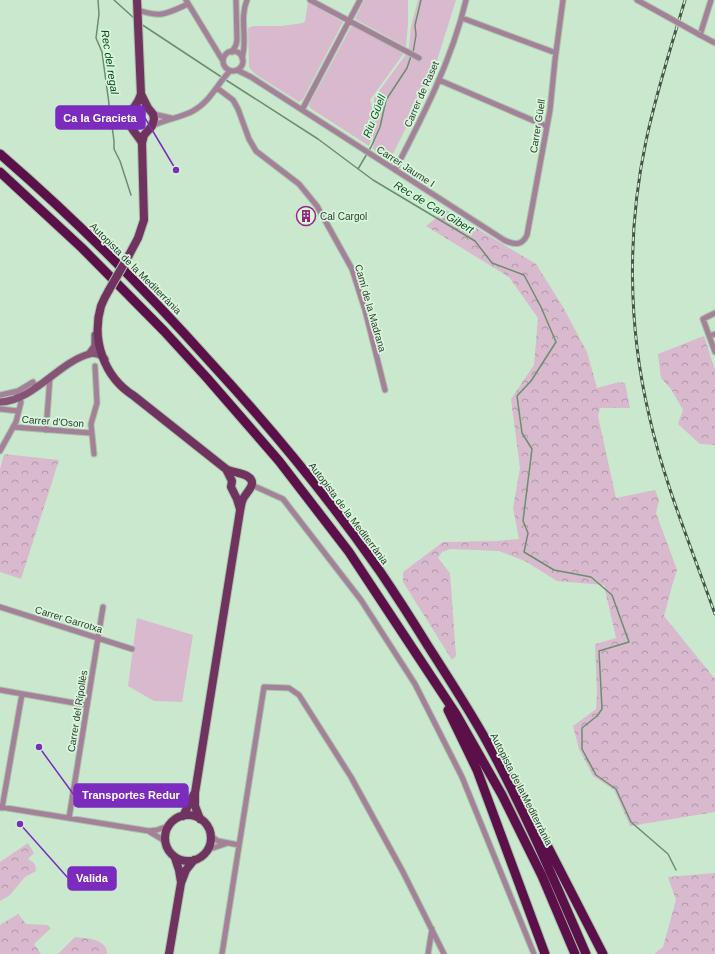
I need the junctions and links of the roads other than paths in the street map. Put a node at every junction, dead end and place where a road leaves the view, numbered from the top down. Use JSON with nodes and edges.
{"nodes":[{"id":1,"x":137,"y":0,"type":"edge"},
{"id":2,"x":236,"y":0,"type":"edge"},
{"id":3,"x":247,"y":0,"type":"edge"},
{"id":4,"x":360,"y":0,"type":"edge"},
{"id":5,"x":466,"y":0,"type":"edge"},
{"id":6,"x":563,"y":0,"type":"edge"},
{"id":7,"x":637,"y":0,"type":"edge"},
{"id":8,"x":711,"y":0,"type":"edge"},
{"id":9,"x":313,"y":1,"type":"edge"},
{"id":10,"x":187,"y":2,"type":"edge"},
{"id":11,"x":138,"y":13,"type":"junction"},
{"id":12,"x":462,"y":18,"type":"junction"},
{"id":13,"x":349,"y":21,"type":"junction"},
{"id":14,"x":700,"y":35,"type":"junction"},
{"id":15,"x":715,"y":43,"type":"edge"},
{"id":16,"x":232,"y":52,"type":"junction"},
{"id":17,"x":556,"y":53,"type":"junction"},
{"id":18,"x":242,"y":58,"type":"junction"},
{"id":19,"x":419,"y":58,"type":"dead end"},
{"id":20,"x":224,"y":60,"type":"junction"},
{"id":21,"x":242,"y":65,"type":"junction"},
{"id":22,"x":228,"y":70,"type":"junction"},
{"id":23,"x":237,"y":70,"type":"junction"},
{"id":24,"x":251,"y":77,"type":"junction"},
{"id":25,"x":439,"y":80,"type":"junction"},
{"id":26,"x":218,"y":86,"type":"junction"},
{"id":27,"x":141,"y":94,"type":"junction"},
{"id":28,"x":135,"y":108,"type":"junction"},
{"id":29,"x":302,"y":110,"type":"junction"},
{"id":30,"x":151,"y":111,"type":"junction"},
{"id":31,"x":172,"y":118,"type":"junction"},
{"id":32,"x":546,"y":126,"type":"junction"},
{"id":33,"x":149,"y":129,"type":"junction"},
{"id":34,"x":134,"y":130,"type":"junction"},
{"id":35,"x":142,"y":143,"type":"junction"},
{"id":36,"x":0,"y":154,"type":"edge"},
{"id":37,"x":395,"y":170,"type":"junction"},
{"id":38,"x":0,"y":172,"type":"edge"},
{"id":39,"x":511,"y":244,"type":"joint"},
{"id":40,"x":108,"y":293,"type":"junction"},
{"id":41,"x":101,"y":306,"type":"junction"},
{"id":42,"x":715,"y":313,"type":"edge"},
{"id":43,"x":715,"y":334,"type":"edge"},
{"id":44,"x":709,"y":336,"type":"junction"},
{"id":45,"x":715,"y":352,"type":"edge"},
{"id":46,"x":86,"y":355,"type":"junction"},
{"id":47,"x":101,"y":356,"type":"junction"},
{"id":48,"x":96,"y":366,"type":"dead end"},
{"id":49,"x":50,"y":377,"type":"junction"},
{"id":50,"x":120,"y":383,"type":"junction"},
{"id":51,"x":36,"y":387,"type":"junction"},
{"id":52,"x":385,"y":390,"type":"dead end"},
{"id":53,"x":0,"y":395,"type":"edge"},
{"id":54,"x":18,"y":397,"type":"junction"},
{"id":55,"x":10,"y":400,"type":"junction"},
{"id":56,"x":0,"y":402,"type":"edge"},
{"id":57,"x":0,"y":409,"type":"edge"},
{"id":58,"x":18,"y":411,"type":"junction"},
{"id":59,"x":13,"y":428,"type":"junction"},
{"id":60,"x":46,"y":430,"type":"junction"},
{"id":61,"x":91,"y":433,"type":"junction"},
{"id":62,"x":0,"y":451,"type":"edge"},
{"id":63,"x":94,"y":454,"type":"dead end"},
{"id":64,"x":226,"y":469,"type":"junction"},
{"id":65,"x":240,"y":474,"type":"junction"},
{"id":66,"x":232,"y":481,"type":"junction"},
{"id":67,"x":252,"y":486,"type":"junction"},
{"id":68,"x":234,"y":492,"type":"junction"},
{"id":69,"x":245,"y":494,"type":"junction"},
{"id":70,"x":240,"y":511,"type":"junction"},
{"id":71,"x":0,"y":607,"type":"edge"},
{"id":72,"x":103,"y":607,"type":"dead end"},
{"id":73,"x":98,"y":637,"type":"junction"},
{"id":74,"x":132,"y":649,"type":"dead end"},
{"id":75,"x":437,"y":685,"type":"junction"},
{"id":76,"x":0,"y":690,"type":"edge"},
{"id":77,"x":22,"y":694,"type":"junction"},
{"id":78,"x":86,"y":705,"type":"junction"},
{"id":79,"x":470,"y":713,"type":"junction"},
{"id":80,"x":195,"y":793,"type":"junction"},
{"id":81,"x":1,"y":807,"type":"edge"},
{"id":82,"x":183,"y":816,"type":"junction"},
{"id":83,"x":69,"y":818,"type":"junction"},
{"id":84,"x":200,"y":818,"type":"junction"},
{"id":85,"x":168,"y":826,"type":"junction"},
{"id":86,"x":149,"y":831,"type":"junction"},
{"id":87,"x":211,"y":836,"type":"junction"},
{"id":88,"x":165,"y":840,"type":"junction"},
{"id":89,"x":226,"y":844,"type":"junction"},
{"id":90,"x":239,"y":845,"type":"junction"},
{"id":91,"x":207,"y":850,"type":"junction"},
{"id":92,"x":175,"y":858,"type":"junction"},
{"id":93,"x":194,"y":860,"type":"junction"},
{"id":94,"x":181,"y":883,"type":"junction"},
{"id":95,"x":432,"y":929,"type":"junction"},
{"id":96,"x":169,"y":954,"type":"edge"},
{"id":97,"x":222,"y":954,"type":"edge"},
{"id":98,"x":428,"y":954,"type":"edge"},
{"id":99,"x":444,"y":954,"type":"edge"},
{"id":100,"x":534,"y":954,"type":"edge"},
{"id":101,"x":545,"y":954,"type":"edge"},
{"id":102,"x":575,"y":954,"type":"edge"},
{"id":103,"x":586,"y":954,"type":"edge"},
{"id":104,"x":603,"y":954,"type":"edge"}],
"edges":[{"from":1,"to":11,"type":"main road"},
{"from":2,"to":16,"type":"street"},
{"from":3,"to":18,"type":"street"},
{"from":4,"to":13,"type":"street"},
{"from":5,"to":12,"type":"street","name":"Carrer de Raset"},
{"from":6,"to":17,"type":"street","name":"Carrer Güell"},
{"from":7,"to":14,"type":"street","bridge":true},
{"from":8,"to":14,"type":"street"},
{"from":9,"to":13,"type":"street"},
{"from":10,"to":11,"type":"street"},
{"from":10,"to":20,"type":"street"},
{"from":11,"to":27,"type":"main road"},
{"from":12,"to":17,"type":"street"},
{"from":12,"to":25,"type":"street","name":"Carrer de Raset"},
{"from":13,"to":19,"type":"street"},
{"from":13,"to":29,"type":"street"},
{"from":14,"to":15,"type":"street"},
{"from":16,"to":18,"type":"street"},
{"from":16,"to":20,"type":"street"},
{"from":17,"to":32,"type":"street","name":"Carrer Güell"},
{"from":18,"to":21,"type":"street"},
{"from":20,"to":22,"type":"street"},
{"from":21,"to":23,"type":"street"},
{"from":21,"to":24,"type":"street","name":"Carrer Jaume I"},
{"from":22,"to":23,"type":"street"},
{"from":22,"to":26,"type":"street"},
{"from":23,"to":24,"type":"street","name":"Carrer Jaume I"},
{"from":24,"to":29,"type":"street","name":"Carrer Jaume I"},
{"from":25,"to":32,"type":"street"},
{"from":25,"to":37,"type":"street","name":"Carrer de Raset"},
{"from":26,"to":31,"type":"street"},
{"from":26,"to":52,"type":"street","name":"Camí de la Madrana"},
{"from":27,"to":28,"type":"main road"},
{"from":27,"to":30,"type":"main road"},
{"from":28,"to":30,"type":"main road"},
{"from":28,"to":34,"type":"main road"},
{"from":29,"to":37,"type":"street","name":"Carrer Jaume I"},
{"from":30,"to":31,"type":"street"},
{"from":30,"to":33,"type":"main road"},
{"from":31,"to":33,"type":"street"},
{"from":32,"to":39,"type":"street","name":"Carrer Güell"},
{"from":33,"to":34,"type":"main road"},
{"from":33,"to":35,"type":"main road"},
{"from":34,"to":35,"type":"main road"},
{"from":35,"to":40,"type":"main road","bridge":true},
{"from":36,"to":79,"type":"highway","name":"Autopista de la Mediterrània"},
{"from":37,"to":39,"type":"street","name":"Carrer Jaume I"},
{"from":38,"to":75,"type":"highway","name":"Autopista de la Mediterrània"},
{"from":40,"to":41,"type":"main road"},
{"from":40,"to":50,"type":"main road"},
{"from":41,"to":46,"type":"street"},
{"from":41,"to":47,"type":"main road"},
{"from":42,"to":44,"type":"street"},
{"from":43,"to":44,"type":"street"},
{"from":44,"to":45,"type":"street"},
{"from":46,"to":47,"type":"street"},
{"from":46,"to":49,"type":"street"},
{"from":46,"to":50,"type":"street"},
{"from":47,"to":50,"type":"main road"},
{"from":48,"to":61,"type":"street"},
{"from":49,"to":51,"type":"street"},
{"from":49,"to":60,"type":"street"},
{"from":50,"to":64,"type":"main road"},
{"from":51,"to":54,"type":"street"},
{"from":51,"to":54,"type":"street"},
{"from":53,"to":54,"type":"street"},
{"from":54,"to":55,"type":"street"},
{"from":54,"to":58,"type":"street"},
{"from":55,"to":56,"type":"street"},
{"from":55,"to":58,"type":"street"},
{"from":57,"to":58,"type":"street"},
{"from":58,"to":59,"type":"street"},
{"from":59,"to":60,"type":"street","name":"Carrer d'Oson"},
{"from":59,"to":62,"type":"street"},
{"from":60,"to":61,"type":"street","name":"Carrer d'Oson"},
{"from":61,"to":63,"type":"street"},
{"from":64,"to":65,"type":"main road"},
{"from":64,"to":66,"type":"main road"},
{"from":65,"to":66,"type":"main road"},
{"from":65,"to":67,"type":"main road"},
{"from":66,"to":68,"type":"main road"},
{"from":67,"to":69,"type":"main road"},
{"from":67,"to":100,"type":"street"},
{"from":68,"to":69,"type":"main road"},
{"from":68,"to":70,"type":"main road"},
{"from":69,"to":70,"type":"main road"},
{"from":70,"to":80,"type":"main road"},
{"from":71,"to":73,"type":"street","name":"Carrer Garrotxa"},
{"from":72,"to":73,"type":"street","name":"Carrer del Ripollès"},
{"from":73,"to":74,"type":"street","name":"Carrer Garrotxa"},
{"from":73,"to":78,"type":"street","name":"Carrer del Ripollès"},
{"from":75,"to":101,"type":"highway"},
{"from":75,"to":102,"type":"highway","name":"Autopista de la Mediterrània"},
{"from":76,"to":77,"type":"street"},
{"from":77,"to":78,"type":"street"},
{"from":77,"to":81,"type":"street"},
{"from":78,"to":83,"type":"street","name":"Carrer del Ripollès"},
{"from":79,"to":103,"type":"highway","name":"Autopista de la Mediterrània"},
{"from":79,"to":104,"type":"highway"},
{"from":80,"to":82,"type":"main road"},
{"from":80,"to":84,"type":"main road"},
{"from":81,"to":83,"type":"street"},
{"from":82,"to":84,"type":"main road"},
{"from":82,"to":85,"type":"main road"},
{"from":83,"to":86,"type":"street"},
{"from":84,"to":87,"type":"main road"},
{"from":85,"to":86,"type":"street"},
{"from":85,"to":88,"type":"main road"},
{"from":86,"to":88,"type":"street"},
{"from":87,"to":89,"type":"street"},
{"from":87,"to":91,"type":"main road"},
{"from":88,"to":92,"type":"main road"},
{"from":89,"to":90,"type":"street"},
{"from":89,"to":91,"type":"street"},
{"from":90,"to":95,"type":"street"},
{"from":90,"to":97,"type":"street"},
{"from":91,"to":93,"type":"main road"},
{"from":92,"to":93,"type":"main road"},
{"from":92,"to":94,"type":"main road"},
{"from":93,"to":94,"type":"main road"},
{"from":94,"to":96,"type":"main road"},
{"from":95,"to":98,"type":"street"},
{"from":95,"to":99,"type":"street"}]}
